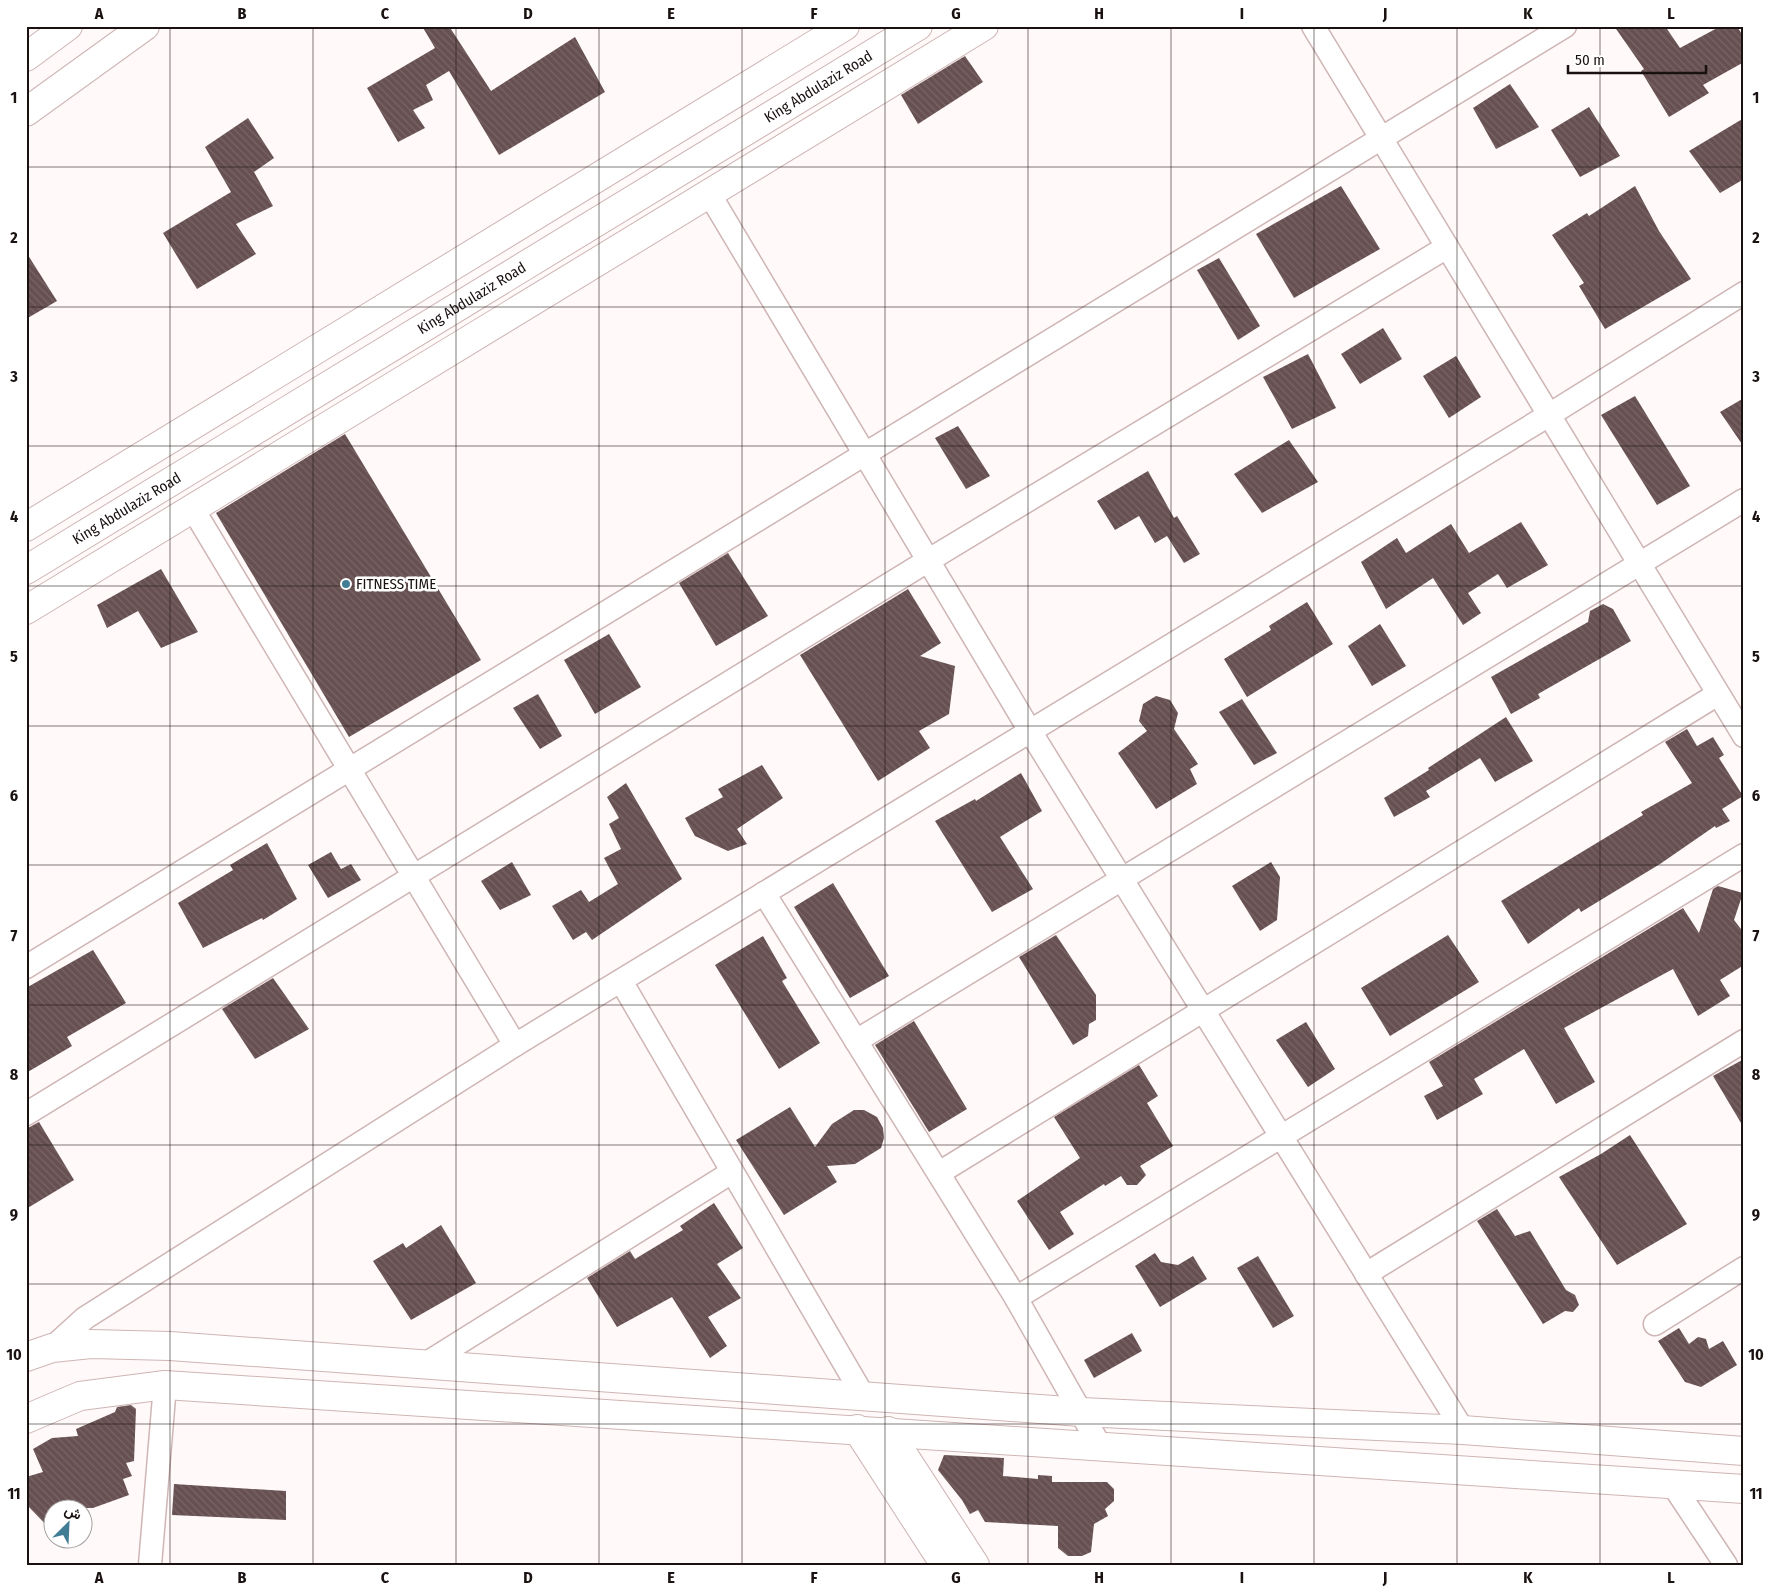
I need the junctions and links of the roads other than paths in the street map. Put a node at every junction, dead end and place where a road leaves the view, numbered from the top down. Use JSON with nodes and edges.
{"nodes":[{"id":1,"x":68,"y":26,"type":"edge"},
{"id":2,"x":145,"y":26,"type":"edge"},
{"id":3,"x":845,"y":26,"type":"edge"},
{"id":4,"x":918,"y":26,"type":"edge"},
{"id":5,"x":984,"y":26,"type":"edge"},
{"id":6,"x":1313,"y":26,"type":"edge"},
{"id":7,"x":1565,"y":26,"type":"edge"},
{"id":8,"x":26,"y":57,"type":"edge"},
{"id":9,"x":26,"y":112,"type":"edge"},
{"id":10,"x":1382,"y":140,"type":"junction"},
{"id":11,"x":710,"y":195,"type":"junction"},
{"id":12,"x":1447,"y":247,"type":"junction"},
{"id":13,"x":1744,"y":294,"type":"edge"},
{"id":14,"x":1549,"y":415,"type":"junction"},
{"id":15,"x":867,"y":454,"type":"junction"},
{"id":16,"x":1744,"y":500,"type":"edge"},
{"id":17,"x":194,"y":509,"type":"junction"},
{"id":18,"x":26,"y":527,"type":"edge"},
{"id":19,"x":929,"y":560,"type":"junction"},
{"id":20,"x":1639,"y":564,"type":"junction"},
{"id":21,"x":26,"y":570,"type":"edge"},
{"id":22,"x":26,"y":610,"type":"edge"},
{"id":23,"x":1718,"y":694,"type":"junction"},
{"id":24,"x":1030,"y":731,"type":"junction"},
{"id":25,"x":1744,"y":736,"type":"edge"},
{"id":26,"x":349,"y":770,"type":"junction"},
{"id":27,"x":1744,"y":855,"type":"edge"},
{"id":28,"x":414,"y":877,"type":"junction"},
{"id":29,"x":1121,"y":878,"type":"junction"},
{"id":30,"x":764,"y":893,"type":"junction"},
{"id":31,"x":26,"y":967,"type":"edge"},
{"id":32,"x":620,"y":981,"type":"junction"},
{"id":33,"x":1203,"y":1011,"type":"junction"},
{"id":34,"x":856,"y":1041,"type":"junction"},
{"id":35,"x":1744,"y":1041,"type":"edge"},
{"id":36,"x":515,"y":1045,"type":"junction"},
{"id":37,"x":26,"y":1114,"type":"edge"},
{"id":38,"x":1281,"y":1135,"type":"junction"},
{"id":39,"x":732,"y":1172,"type":"junction"},
{"id":40,"x":938,"y":1173,"type":"junction"},
{"id":41,"x":1744,"y":1268,"type":"edge"},
{"id":42,"x":1366,"y":1274,"type":"junction"},
{"id":43,"x":1016,"y":1298,"type":"junction"},
{"id":44,"x":1655,"y":1324,"type":"dead end"},
{"id":45,"x":52,"y":1348,"type":"junction"},
{"id":46,"x":26,"y":1356,"type":"edge"},
{"id":47,"x":422,"y":1366,"type":"junction"},
{"id":48,"x":166,"y":1385,"type":"junction"},
{"id":49,"x":864,"y":1397,"type":"junction"},
{"id":50,"x":1081,"y":1412,"type":"junction"},
{"id":51,"x":26,"y":1419,"type":"edge"},
{"id":52,"x":857,"y":1429,"type":"junction"},
{"id":53,"x":1463,"y":1430,"type":"junction"},
{"id":54,"x":888,"y":1431,"type":"junction"},
{"id":55,"x":1100,"y":1446,"type":"junction"},
{"id":56,"x":1744,"y":1451,"type":"edge"},
{"id":57,"x":1674,"y":1484,"type":"junction"},
{"id":58,"x":1744,"y":1489,"type":"edge"},
{"id":59,"x":150,"y":1565,"type":"edge"},
{"id":60,"x":945,"y":1565,"type":"edge"},
{"id":61,"x":975,"y":1565,"type":"edge"},
{"id":62,"x":1726,"y":1565,"type":"edge"}],
"edges":[{"from":1,"to":8,"type":"street"},
{"from":2,"to":9,"type":"street"},
{"from":3,"to":18,"type":"street"},
{"from":4,"to":21,"type":"street","name":"King Abdulaziz Road"},
{"from":5,"to":11,"type":"street"},
{"from":6,"to":10,"type":"street"},
{"from":7,"to":10,"type":"street"},
{"from":10,"to":12,"type":"street"},
{"from":10,"to":15,"type":"street"},
{"from":11,"to":15,"type":"street"},
{"from":11,"to":17,"type":"street"},
{"from":12,"to":14,"type":"street"},
{"from":12,"to":19,"type":"street"},
{"from":13,"to":14,"type":"street"},
{"from":14,"to":20,"type":"street"},
{"from":14,"to":24,"type":"street"},
{"from":15,"to":19,"type":"street"},
{"from":15,"to":26,"type":"street"},
{"from":16,"to":20,"type":"street"},
{"from":17,"to":22,"type":"street"},
{"from":17,"to":26,"type":"street"},
{"from":19,"to":24,"type":"street"},
{"from":19,"to":28,"type":"street"},
{"from":20,"to":23,"type":"street"},
{"from":20,"to":29,"type":"street"},
{"from":23,"to":25,"type":"street"},
{"from":23,"to":33,"type":"street"},
{"from":24,"to":29,"type":"street"},
{"from":24,"to":30,"type":"street"},
{"from":26,"to":28,"type":"street"},
{"from":26,"to":31,"type":"street"},
{"from":27,"to":38,"type":"street"},
{"from":28,"to":36,"type":"street"},
{"from":28,"to":37,"type":"street"},
{"from":29,"to":33,"type":"street"},
{"from":29,"to":34,"type":"street"},
{"from":30,"to":32,"type":"street"},
{"from":30,"to":34,"type":"street"},
{"from":32,"to":36,"type":"street"},
{"from":32,"to":39,"type":"street"},
{"from":33,"to":38,"type":"street"},
{"from":33,"to":40,"type":"street"},
{"from":34,"to":40,"type":"street"},
{"from":35,"to":42,"type":"street"},
{"from":36,"to":45,"type":"street"},
{"from":38,"to":42,"type":"street"},
{"from":38,"to":43,"type":"street"},
{"from":39,"to":47,"type":"street"},
{"from":39,"to":49,"type":"street"},
{"from":40,"to":43,"type":"street"},
{"from":41,"to":44,"type":"street"},
{"from":42,"to":53,"type":"street"},
{"from":43,"to":50,"type":"street"},
{"from":45,"to":46,"type":"street"},
{"from":45,"to":47,"type":"street"},
{"from":47,"to":49,"type":"street"},
{"from":48,"to":51,"type":"street"},
{"from":48,"to":52,"type":"street"},
{"from":48,"to":59,"type":"street"},
{"from":49,"to":50,"type":"street"},
{"from":50,"to":53,"type":"street"},
{"from":50,"to":55,"type":"street"},
{"from":52,"to":54,"type":"street"},
{"from":52,"to":60,"type":"street"},
{"from":53,"to":56,"type":"street"},
{"from":54,"to":55,"type":"street"},
{"from":54,"to":61,"type":"street"},
{"from":55,"to":57,"type":"street"},
{"from":57,"to":58,"type":"street"},
{"from":57,"to":62,"type":"street"}]}
